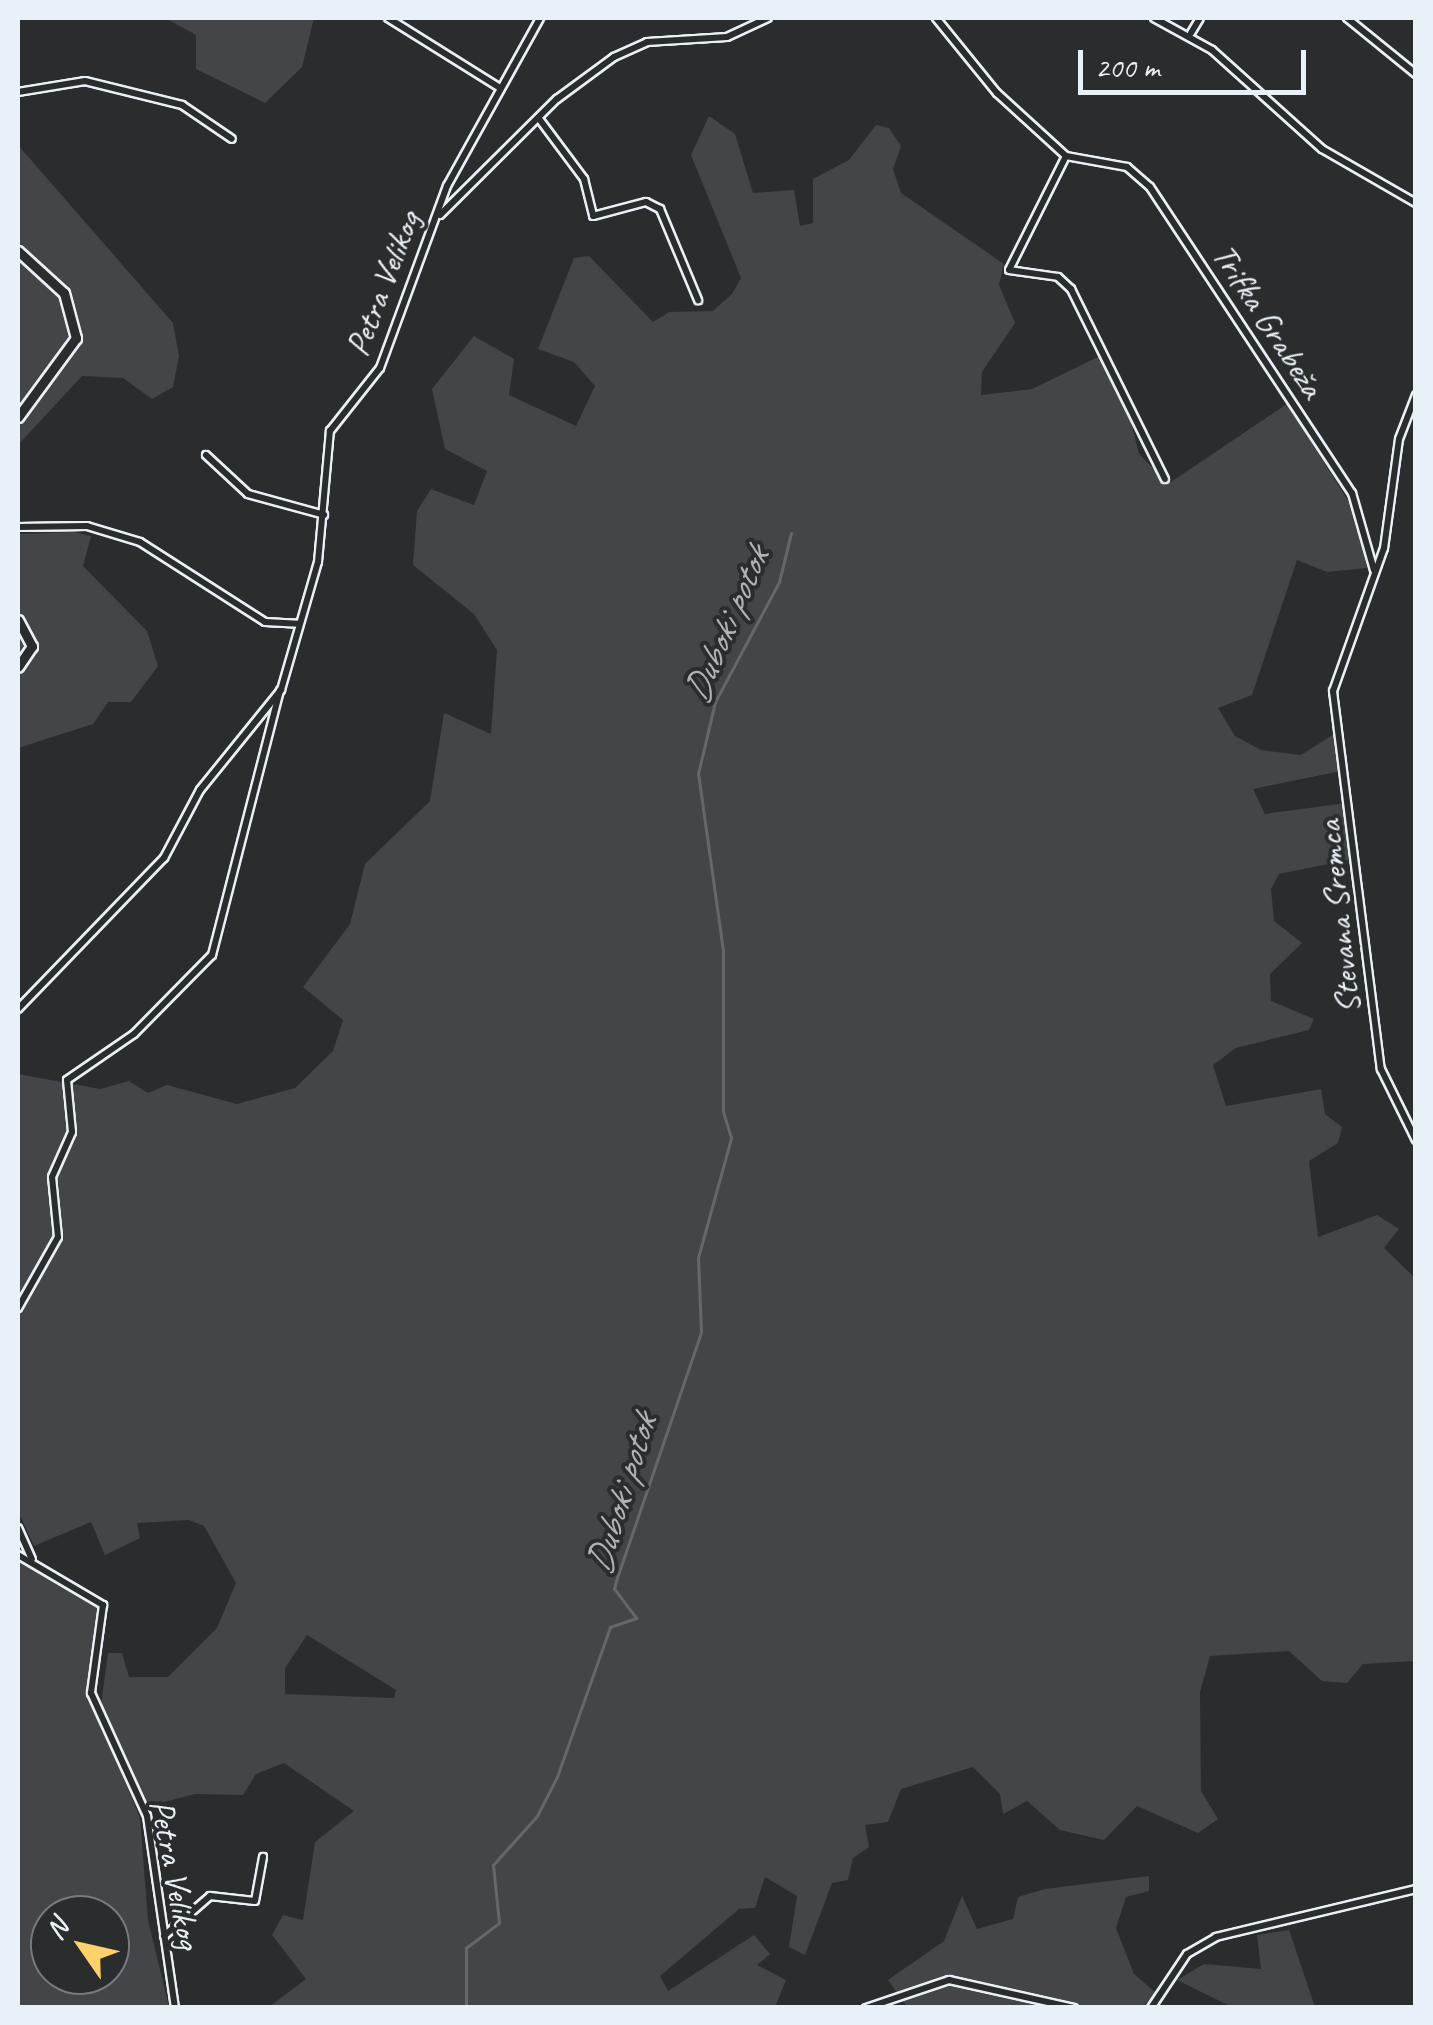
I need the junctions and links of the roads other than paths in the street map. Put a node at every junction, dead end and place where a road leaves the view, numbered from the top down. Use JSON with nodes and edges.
{"nodes":[{"id":1,"x":388,"y":18,"type":"edge"},
{"id":2,"x":540,"y":18,"type":"edge"},
{"id":3,"x":768,"y":18,"type":"edge"},
{"id":4,"x":936,"y":18,"type":"edge"},
{"id":5,"x":1154,"y":18,"type":"edge"},
{"id":6,"x":1200,"y":18,"type":"edge"},
{"id":7,"x":1346,"y":18,"type":"edge"},
{"id":8,"x":1191,"y":34,"type":"junction"},
{"id":9,"x":1416,"y":74,"type":"edge"},
{"id":10,"x":500,"y":88,"type":"junction"},
{"id":11,"x":18,"y":92,"type":"edge"},
{"id":12,"x":540,"y":120,"type":"junction"},
{"id":13,"x":232,"y":139,"type":"dead end"},
{"id":14,"x":1066,"y":156,"type":"junction"},
{"id":15,"x":1416,"y":203,"type":"edge"},
{"id":16,"x":436,"y":219,"type":"junction"},
{"id":17,"x":18,"y":251,"type":"edge"},
{"id":18,"x":698,"y":300,"type":"dead end"},
{"id":19,"x":1416,"y":395,"type":"edge"},
{"id":20,"x":18,"y":416,"type":"edge"},
{"id":21,"x":206,"y":455,"type":"dead end"},
{"id":22,"x":1165,"y":478,"type":"dead end"},
{"id":23,"x":324,"y":515,"type":"junction"},
{"id":24,"x":18,"y":527,"type":"edge"},
{"id":25,"x":1374,"y":571,"type":"junction"},
{"id":26,"x":18,"y":620,"type":"edge"},
{"id":27,"x":298,"y":624,"type":"junction"},
{"id":28,"x":18,"y":668,"type":"edge"},
{"id":29,"x":280,"y":690,"type":"junction"},
{"id":30,"x":18,"y":1008,"type":"edge"},
{"id":31,"x":1416,"y":1140,"type":"edge"},
{"id":32,"x":18,"y":1308,"type":"edge"},
{"id":33,"x":18,"y":1528,"type":"edge"},
{"id":34,"x":18,"y":1555,"type":"edge"},
{"id":35,"x":32,"y":1560,"type":"junction"},
{"id":36,"x":264,"y":1856,"type":"dead end"},
{"id":37,"x":1416,"y":1889,"type":"edge"},
{"id":38,"x":163,"y":1937,"type":"junction"},
{"id":39,"x":174,"y":2008,"type":"edge"},
{"id":40,"x":866,"y":2008,"type":"edge"},
{"id":41,"x":1074,"y":2008,"type":"edge"},
{"id":42,"x":1151,"y":2008,"type":"edge"}],
"edges":[{"from":1,"to":10,"type":"street"},
{"from":2,"to":10,"type":"street","name":"Petra Velikog"},
{"from":3,"to":12,"type":"street"},
{"from":4,"to":14,"type":"street"},
{"from":5,"to":8,"type":"street"},
{"from":6,"to":8,"type":"street"},
{"from":7,"to":9,"type":"street"},
{"from":8,"to":15,"type":"street"},
{"from":10,"to":16,"type":"street","name":"Petra Velikog"},
{"from":11,"to":13,"type":"street"},
{"from":12,"to":16,"type":"street"},
{"from":12,"to":18,"type":"street"},
{"from":14,"to":22,"type":"street"},
{"from":14,"to":25,"type":"street","name":"Trifka Grabeža"},
{"from":16,"to":23,"type":"street","name":"Petra Velikog"},
{"from":17,"to":20,"type":"street"},
{"from":19,"to":25,"type":"street","name":"Stevana Sremca"},
{"from":21,"to":23,"type":"street"},
{"from":23,"to":27,"type":"street","name":"Petra Velikog"},
{"from":24,"to":27,"type":"street"},
{"from":25,"to":31,"type":"street","name":"Stevana Sremca"},
{"from":26,"to":28,"type":"street"},
{"from":27,"to":29,"type":"street","name":"Petra Velikog"},
{"from":29,"to":30,"type":"street","name":"Petra Velikog"},
{"from":29,"to":32,"type":"street","name":"Petra Velikog"},
{"from":33,"to":35,"type":"street"},
{"from":34,"to":35,"type":"street","name":"Petra Velikog"},
{"from":35,"to":38,"type":"street","name":"Petra Velikog"},
{"from":36,"to":38,"type":"street"},
{"from":37,"to":42,"type":"street"},
{"from":38,"to":39,"type":"street","name":"Petra Velikog"},
{"from":40,"to":41,"type":"street"}]}
